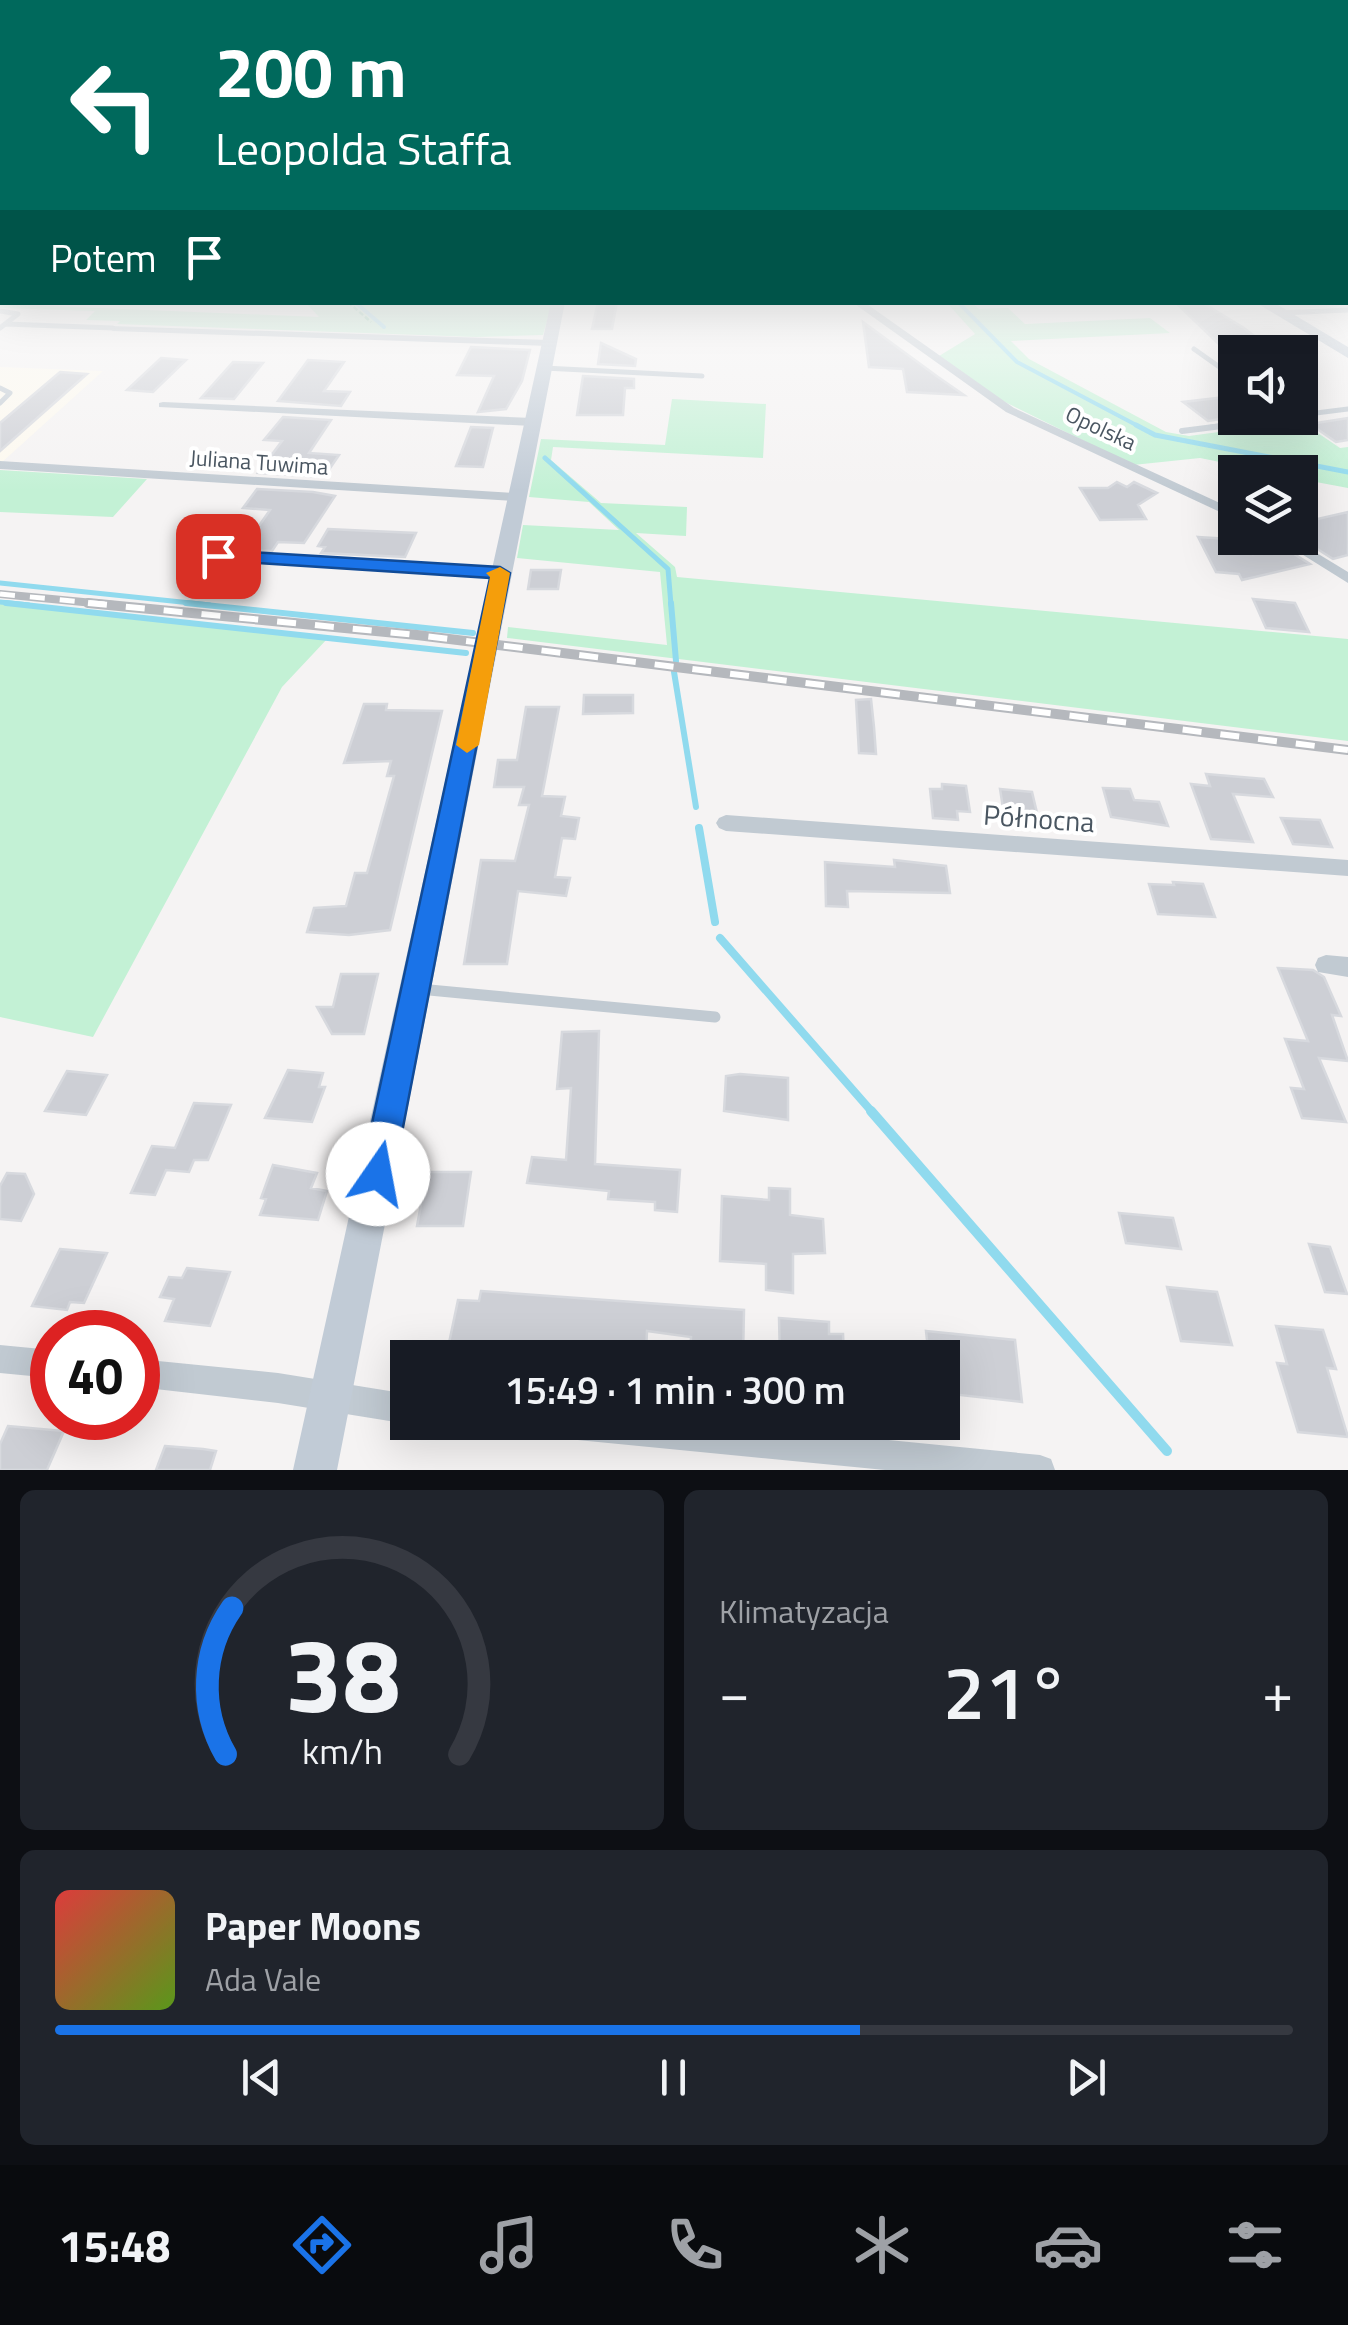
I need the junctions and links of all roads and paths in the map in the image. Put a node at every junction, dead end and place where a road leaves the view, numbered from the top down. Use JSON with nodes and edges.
{"nodes":[{"id":1,"x":534,"y":354,"type":"edge"},
{"id":2,"x":930,"y":354,"type":"edge"},
{"id":3,"x":547,"y":355,"type":"junction"},
{"id":4,"x":702,"y":376,"type":"dead end"},
{"id":5,"x":0,"y":388,"type":"edge"},
{"id":6,"x":0,"y":403,"type":"edge"},
{"id":7,"x":163,"y":405,"type":"dead end"},
{"id":8,"x":1348,"y":409,"type":"edge"},
{"id":9,"x":1318,"y":413,"type":"edge"},
{"id":10,"x":532,"y":422,"type":"junction"},
{"id":11,"x":1218,"y":426,"type":"edge"},
{"id":12,"x":1182,"y":431,"type":"dead end"},
{"id":13,"x":0,"y":465,"type":"edge"},
{"id":14,"x":516,"y":497,"type":"junction"},
{"id":15,"x":1218,"y":507,"type":"edge"},
{"id":16,"x":1311,"y":555,"type":"edge"},
{"id":17,"x":218,"y":556,"type":"dead end"},
{"id":18,"x":500,"y":573,"type":"junction"},
{"id":19,"x":1348,"y":578,"type":"edge"},
{"id":20,"x":726,"y":823,"type":"dead end"},
{"id":21,"x":1348,"y":868,"type":"edge"},
{"id":22,"x":416,"y":989,"type":"junction"},
{"id":23,"x":715,"y":1017,"type":"dead end"},
{"id":24,"x":0,"y":1359,"type":"edge"},
{"id":25,"x":30,"y":1362,"type":"edge"},
{"id":26,"x":160,"y":1376,"type":"edge"},
{"id":27,"x":331,"y":1397,"type":"junction"},
{"id":28,"x":390,"y":1406,"type":"edge"},
{"id":29,"x":732,"y":1440,"type":"edge"},
{"id":30,"x":315,"y":1470,"type":"edge"},
{"id":31,"x":1040,"y":1470,"type":"edge"}],
"edges":[{"from":1,"to":3,"type":"street"},
{"from":2,"to":15,"type":"street","name":"Opolska"},
{"from":3,"to":4,"type":"lane"},
{"from":3,"to":10,"type":"street"},
{"from":5,"to":6,"type":"lane"},
{"from":7,"to":10,"type":"street"},
{"from":8,"to":9,"type":"lane"},
{"from":10,"to":14,"type":"street"},
{"from":11,"to":12,"type":"lane"},
{"from":13,"to":14,"type":"street","name":"Juliana Tuwima"},
{"from":14,"to":18,"type":"street"},
{"from":16,"to":19,"type":"street"},
{"from":17,"to":18,"type":"street"},
{"from":18,"to":22,"type":"street"},
{"from":20,"to":21,"type":"street","name":"Północna"},
{"from":22,"to":23,"type":"lane"},
{"from":22,"to":27,"type":"street"},
{"from":24,"to":25,"type":"street"},
{"from":26,"to":27,"type":"street"},
{"from":27,"to":28,"type":"street"},
{"from":27,"to":30,"type":"street"},
{"from":29,"to":31,"type":"street"}]}
